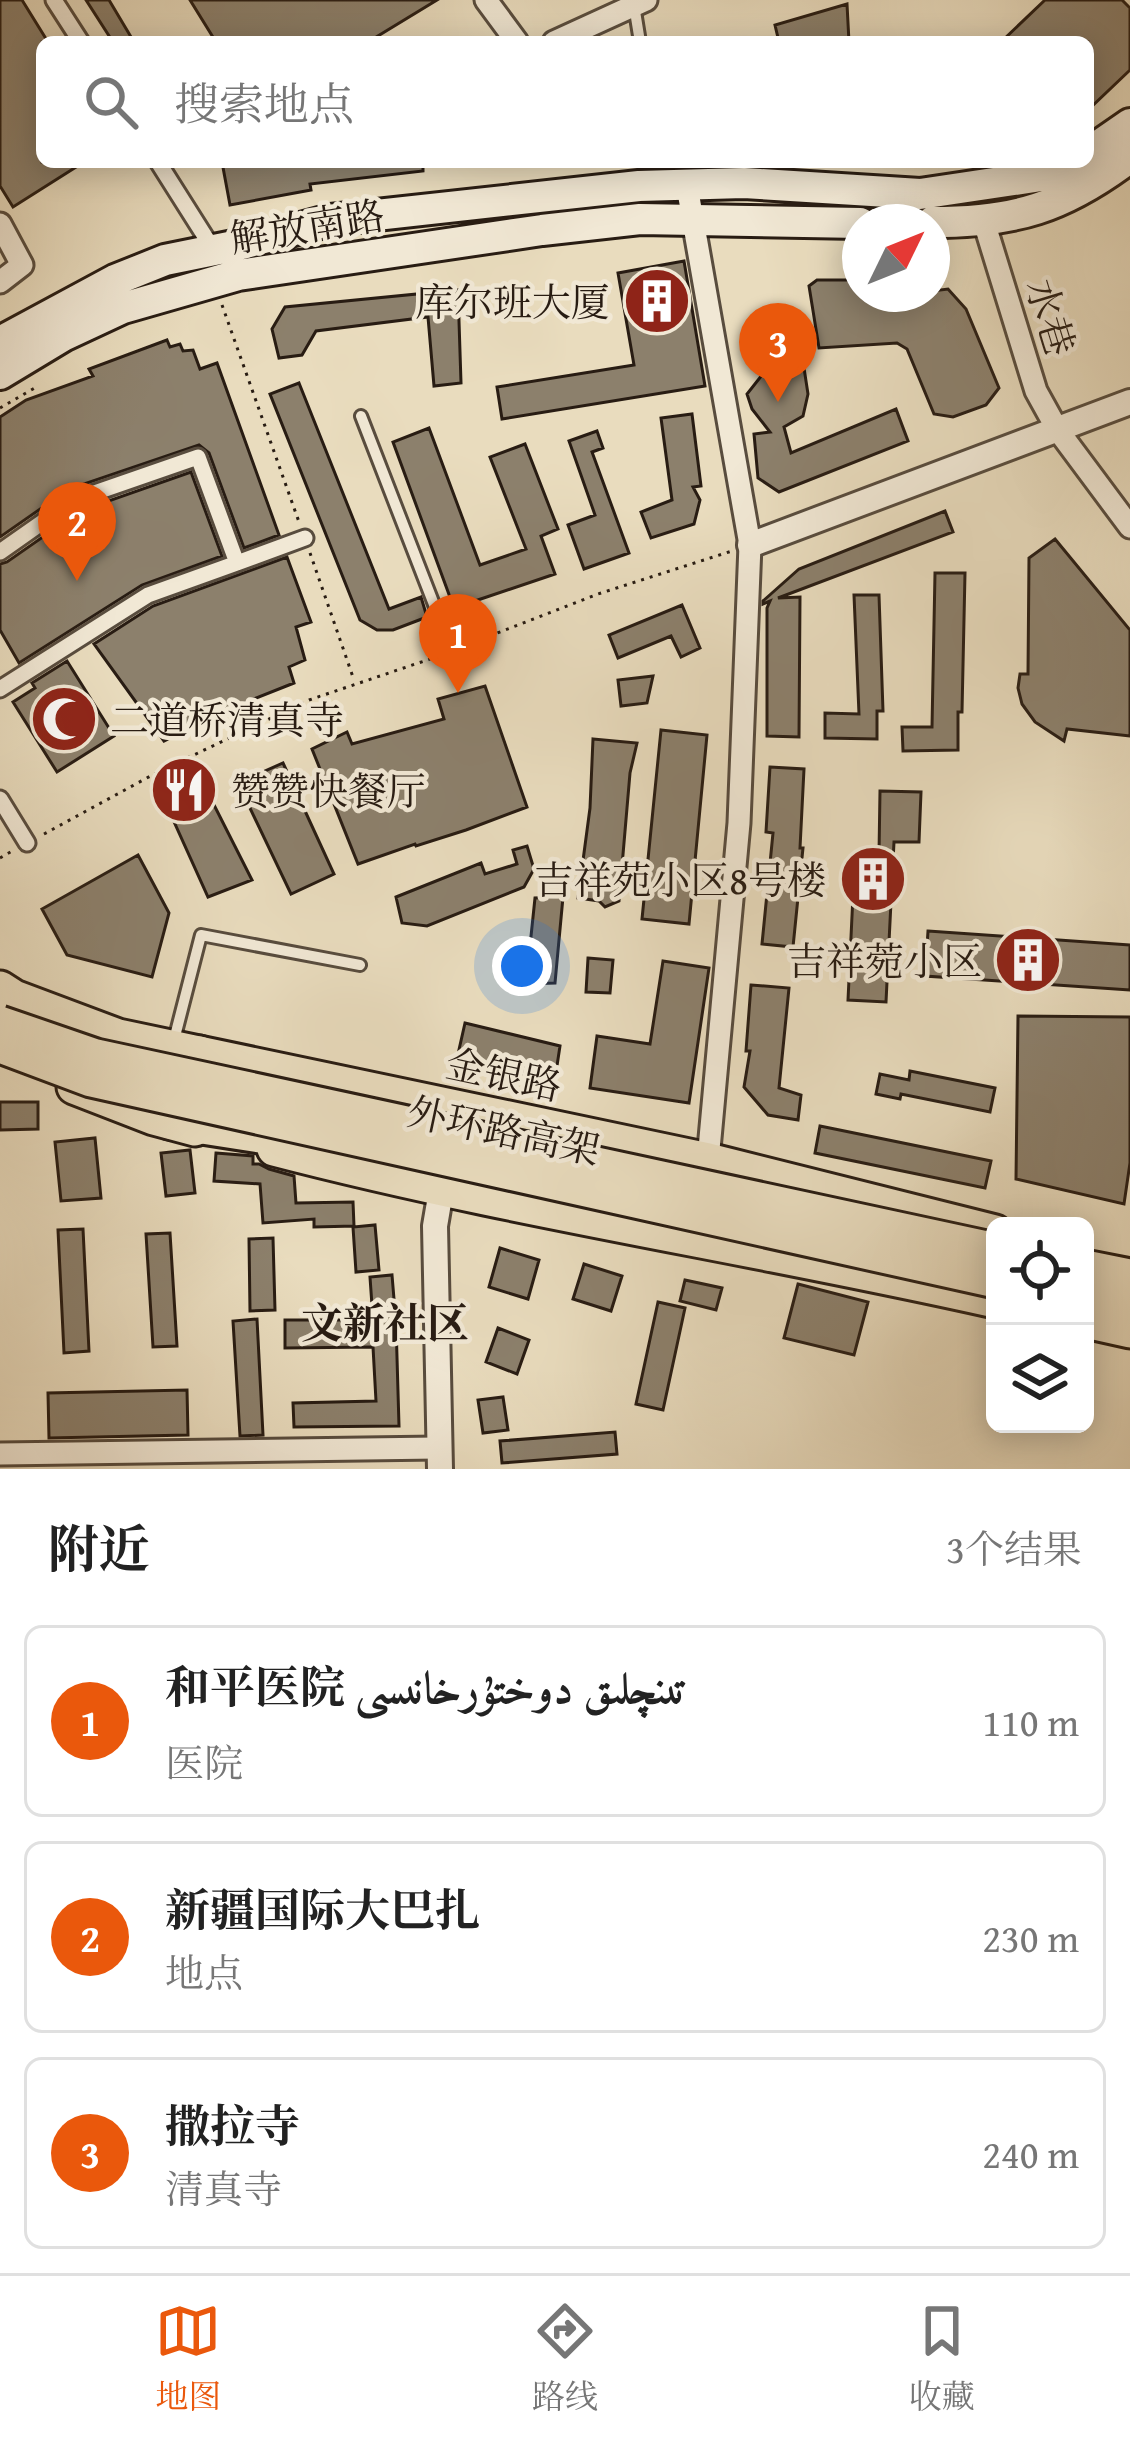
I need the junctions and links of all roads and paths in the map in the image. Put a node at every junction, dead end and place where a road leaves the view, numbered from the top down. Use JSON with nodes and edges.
{"nodes":[{"id":1,"x":54,"y":0,"type":"edge"},
{"id":2,"x":486,"y":0,"type":"edge"},
{"id":3,"x":640,"y":3,"type":"edge"},
{"id":4,"x":77,"y":36,"type":"edge"},
{"id":5,"x":513,"y":36,"type":"edge"},
{"id":6,"x":567,"y":36,"type":"edge"},
{"id":7,"x":640,"y":36,"type":"edge"},
{"id":8,"x":1130,"y":124,"type":"edge"},
{"id":9,"x":1094,"y":149,"type":"edge"},
{"id":10,"x":1130,"y":158,"type":"edge"},
{"id":11,"x":162,"y":168,"type":"edge"},
{"id":12,"x":1060,"y":168,"type":"edge"},
{"id":13,"x":687,"y":186,"type":"junction"},
{"id":14,"x":694,"y":220,"type":"junction"},
{"id":15,"x":984,"y":222,"type":"junction"},
{"id":16,"x":842,"y":223,"type":"edge"},
{"id":17,"x":950,"y":223,"type":"edge"},
{"id":18,"x":0,"y":224,"type":"edge"},
{"id":19,"x":213,"y":249,"type":"junction"},
{"id":20,"x":214,"y":280,"type":"junction"},
{"id":21,"x":0,"y":282,"type":"edge"},
{"id":22,"x":0,"y":342,"type":"edge"},
{"id":23,"x":0,"y":374,"type":"edge"},
{"id":24,"x":38,"y":386,"type":"dead end"},
{"id":25,"x":1130,"y":402,"type":"edge"},
{"id":26,"x":0,"y":409,"type":"edge"},
{"id":27,"x":361,"y":416,"type":"dead end"},
{"id":28,"x":1057,"y":429,"type":"junction"},
{"id":29,"x":1130,"y":527,"type":"edge"},
{"id":30,"x":305,"y":538,"type":"junction"},
{"id":31,"x":750,"y":545,"type":"junction"},
{"id":32,"x":0,"y":552,"type":"edge"},
{"id":33,"x":237,"y":563,"type":"junction"},
{"id":34,"x":452,"y":651,"type":"junction"},
{"id":35,"x":356,"y":684,"type":"junction"},
{"id":36,"x":0,"y":689,"type":"edge"},
{"id":37,"x":0,"y":799,"type":"edge"},
{"id":38,"x":27,"y":843,"type":"junction"},
{"id":39,"x":0,"y":858,"type":"edge"},
{"id":40,"x":360,"y":964,"type":"dead end"},
{"id":41,"x":0,"y":988,"type":"edge"},
{"id":42,"x":0,"y":1023,"type":"edge"},
{"id":43,"x":0,"y":1046,"type":"edge"},
{"id":44,"x":186,"y":1050,"type":"junction"},
{"id":45,"x":0,"y":1058,"type":"edge"},
{"id":46,"x":463,"y":1108,"type":"junction"},
{"id":47,"x":170,"y":1122,"type":"junction"},
{"id":48,"x":708,"y":1160,"type":"junction"},
{"id":49,"x":440,"y":1189,"type":"junction"},
{"id":50,"x":889,"y":1226,"type":"junction"},
{"id":51,"x":986,"y":1255,"type":"edge"},
{"id":52,"x":986,"y":1256,"type":"edge"},
{"id":53,"x":986,"y":1256,"type":"edge"},
{"id":54,"x":1094,"y":1256,"type":"edge"},
{"id":55,"x":986,"y":1259,"type":"edge"},
{"id":56,"x":1130,"y":1265,"type":"edge"},
{"id":57,"x":1094,"y":1269,"type":"edge"},
{"id":58,"x":1130,"y":1276,"type":"edge"},
{"id":59,"x":1094,"y":1297,"type":"edge"},
{"id":60,"x":986,"y":1299,"type":"edge"},
{"id":61,"x":1130,"y":1303,"type":"edge"},
{"id":62,"x":1094,"y":1323,"type":"edge"},
{"id":63,"x":1130,"y":1331,"type":"edge"},
{"id":64,"x":0,"y":1454,"type":"edge"},
{"id":65,"x":438,"y":1458,"type":"edge"}],
"edges":[{"from":1,"to":4,"type":"street"},
{"from":2,"to":5,"type":"street"},
{"from":3,"to":6,"type":"street"},
{"from":3,"to":7,"type":"lane"},
{"from":8,"to":9,"type":"main road"},
{"from":10,"to":15,"type":"main road"},
{"from":11,"to":19,"type":"street"},
{"from":12,"to":13,"type":"main road"},
{"from":13,"to":14,"type":"street"},
{"from":13,"to":19,"type":"main road"},
{"from":14,"to":16,"type":"main road","name":"解放南路"},
{"from":14,"to":20,"type":"main road","name":"解放南路"},
{"from":14,"to":31,"type":"street"},
{"from":15,"to":17,"type":"main road"},
{"from":15,"to":28,"type":"street","name":"水巷"},
{"from":18,"to":21,"type":"street"},
{"from":19,"to":22,"type":"main road"},
{"from":20,"to":23,"type":"main road","name":"解放南路"},
{"from":20,"to":30,"type":"path"},
{"from":24,"to":26,"type":"path"},
{"from":25,"to":28,"type":"street"},
{"from":27,"to":34,"type":"lane"},
{"from":28,"to":29,"type":"street","name":"水巷"},
{"from":28,"to":31,"type":"street"},
{"from":30,"to":33,"type":"street"},
{"from":30,"to":35,"type":"path"},
{"from":31,"to":34,"type":"path"},
{"from":31,"to":48,"type":"street"},
{"from":32,"to":33,"type":"street"},
{"from":33,"to":36,"type":"street"},
{"from":34,"to":35,"type":"path"},
{"from":35,"to":38,"type":"path"},
{"from":37,"to":38,"type":"street"},
{"from":38,"to":39,"type":"path"},
{"from":40,"to":44,"type":"lane"},
{"from":41,"to":44,"type":"main road","name":"金银路"},
{"from":42,"to":50,"type":"main road","name":"外环路高架","bridge":true},
{"from":43,"to":53,"type":"main road","name":"外环路高架","bridge":true},
{"from":44,"to":46,"type":"main road","name":"金银路"},
{"from":44,"to":50,"type":"main road"},
{"from":45,"to":47,"type":"main road"},
{"from":46,"to":48,"type":"main road","name":"金银路"},
{"from":46,"to":49,"type":"street"},
{"from":47,"to":49,"type":"main road"},
{"from":47,"to":55,"type":"main road","bridge":true},
{"from":48,"to":51,"type":"main road","name":"金银路"},
{"from":49,"to":60,"type":"main road"},
{"from":49,"to":65,"type":"street"},
{"from":50,"to":52,"type":"main road","name":"外环路高架","bridge":true},
{"from":54,"to":56,"type":"main road"},
{"from":57,"to":58,"type":"main road"},
{"from":59,"to":61,"type":"main road"},
{"from":62,"to":63,"type":"main road"},
{"from":64,"to":65,"type":"street"}]}
